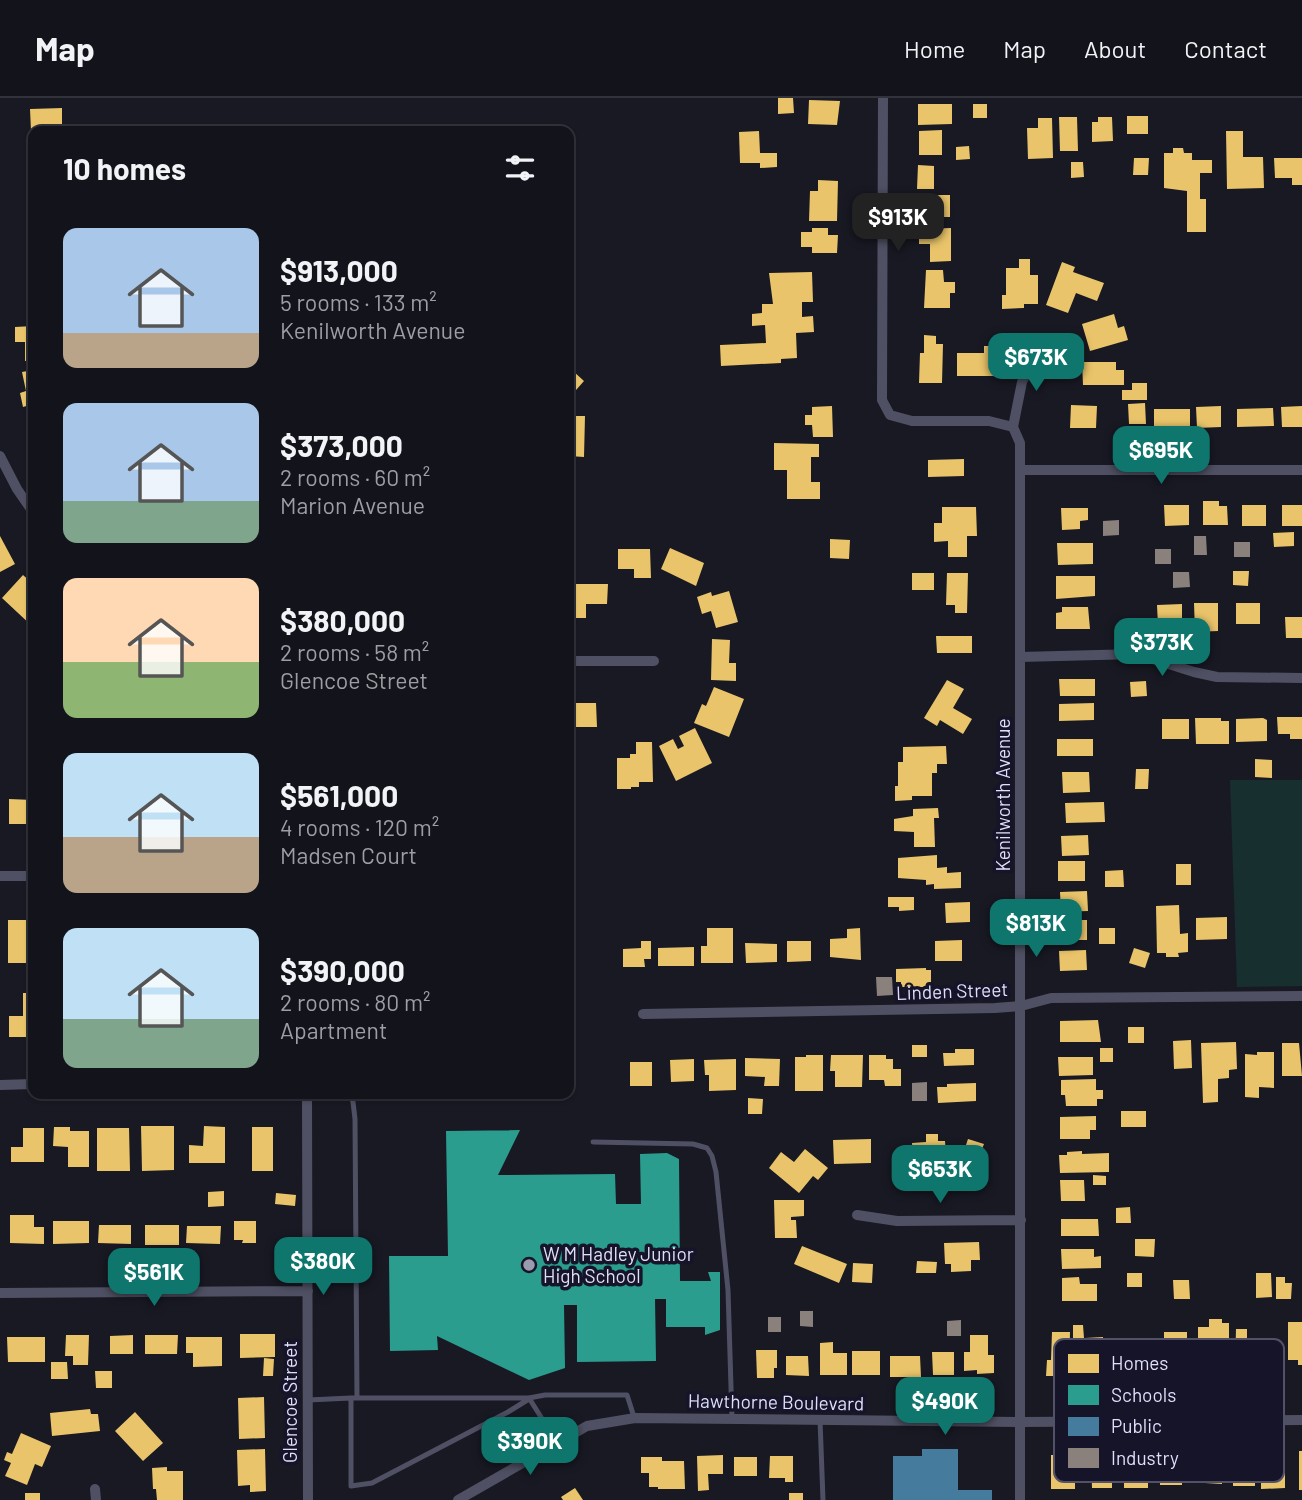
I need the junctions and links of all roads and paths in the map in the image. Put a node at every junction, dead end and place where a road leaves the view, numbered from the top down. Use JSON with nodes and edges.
{"nodes":[{"id":1,"x":883,"y":98,"type":"edge"},
{"id":2,"x":1038,"y":352,"type":"dead end"},
{"id":3,"x":1013,"y":427,"type":"junction"},
{"id":4,"x":0,"y":456,"type":"edge"},
{"id":5,"x":1020,"y":470,"type":"junction"},
{"id":6,"x":1302,"y":470,"type":"edge"},
{"id":7,"x":28,"y":505,"type":"edge"},
{"id":8,"x":1020,"y":657,"type":"junction"},
{"id":9,"x":574,"y":661,"type":"edge"},
{"id":10,"x":654,"y":661,"type":"dead end"},
{"id":11,"x":1302,"y":678,"type":"edge"},
{"id":12,"x":0,"y":876,"type":"edge"},
{"id":13,"x":28,"y":876,"type":"edge"},
{"id":14,"x":1302,"y":996,"type":"edge"},
{"id":15,"x":1021,"y":1006,"type":"junction"},
{"id":16,"x":643,"y":1014,"type":"dead end"},
{"id":17,"x":0,"y":1084,"type":"edge"},
{"id":18,"x":28,"y":1084,"type":"edge"},
{"id":19,"x":307,"y":1099,"type":"edge"},
{"id":20,"x":352,"y":1099,"type":"edge"},
{"id":21,"x":593,"y":1142,"type":"dead end"},
{"id":22,"x":857,"y":1215,"type":"dead end"},
{"id":23,"x":1021,"y":1220,"type":"junction"},
{"id":24,"x":308,"y":1291,"type":"junction"},
{"id":25,"x":0,"y":1293,"type":"edge"},
{"id":26,"x":354,"y":1398,"type":"junction"},
{"id":27,"x":529,"y":1398,"type":"junction"},
{"id":28,"x":308,"y":1400,"type":"junction"},
{"id":29,"x":635,"y":1418,"type":"junction"},
{"id":30,"x":732,"y":1419,"type":"junction"},
{"id":31,"x":820,"y":1420,"type":"junction"},
{"id":32,"x":1284,"y":1420,"type":"edge"},
{"id":33,"x":1302,"y":1420,"type":"edge"},
{"id":34,"x":1021,"y":1422,"type":"junction"},
{"id":35,"x":1054,"y":1422,"type":"edge"},
{"id":36,"x":556,"y":1441,"type":"junction"},
{"id":37,"x":308,"y":1500,"type":"edge"},
{"id":38,"x":458,"y":1500,"type":"edge"},
{"id":39,"x":823,"y":1500,"type":"edge"},
{"id":40,"x":1020,"y":1500,"type":"edge"}],
"edges":[{"from":1,"to":3,"type":"street"},
{"from":2,"to":3,"type":"street"},
{"from":3,"to":5,"type":"street","name":"Kenilworth Avenue"},
{"from":4,"to":7,"type":"street"},
{"from":5,"to":6,"type":"street"},
{"from":5,"to":8,"type":"street","name":"Kenilworth Avenue"},
{"from":8,"to":11,"type":"street"},
{"from":8,"to":15,"type":"street","name":"Kenilworth Avenue"},
{"from":9,"to":10,"type":"street"},
{"from":12,"to":13,"type":"street"},
{"from":14,"to":15,"type":"street","name":"Linden Street"},
{"from":15,"to":16,"type":"street","name":"Linden Street"},
{"from":15,"to":23,"type":"street","name":"Kenilworth Avenue"},
{"from":17,"to":18,"type":"street"},
{"from":19,"to":24,"type":"street","name":"Glencoe Street"},
{"from":20,"to":26,"type":"lane"},
{"from":21,"to":30,"type":"lane"},
{"from":22,"to":23,"type":"street"},
{"from":23,"to":34,"type":"street","name":"Kenilworth Avenue"},
{"from":24,"to":25,"type":"street"},
{"from":24,"to":28,"type":"street","name":"Glencoe Street"},
{"from":26,"to":27,"type":"lane"},
{"from":26,"to":27,"type":"lane"},
{"from":26,"to":28,"type":"lane"},
{"from":27,"to":29,"type":"lane"},
{"from":27,"to":36,"type":"lane"},
{"from":28,"to":37,"type":"street","name":"Glencoe Street"},
{"from":29,"to":30,"type":"street","name":"Hawthorne Boulevard"},
{"from":29,"to":36,"type":"street","name":"Hawthorne Boulevard"},
{"from":30,"to":31,"type":"street","name":"Hawthorne Boulevard"},
{"from":31,"to":34,"type":"street","name":"Hawthorne Boulevard"},
{"from":31,"to":39,"type":"lane"},
{"from":32,"to":33,"type":"street","name":"Hawthorne Boulevard"},
{"from":34,"to":35,"type":"street","name":"Hawthorne Boulevard"},
{"from":34,"to":40,"type":"street","name":"Kenilworth Avenue"},
{"from":36,"to":38,"type":"street","name":"Hawthorne Boulevard"}]}
